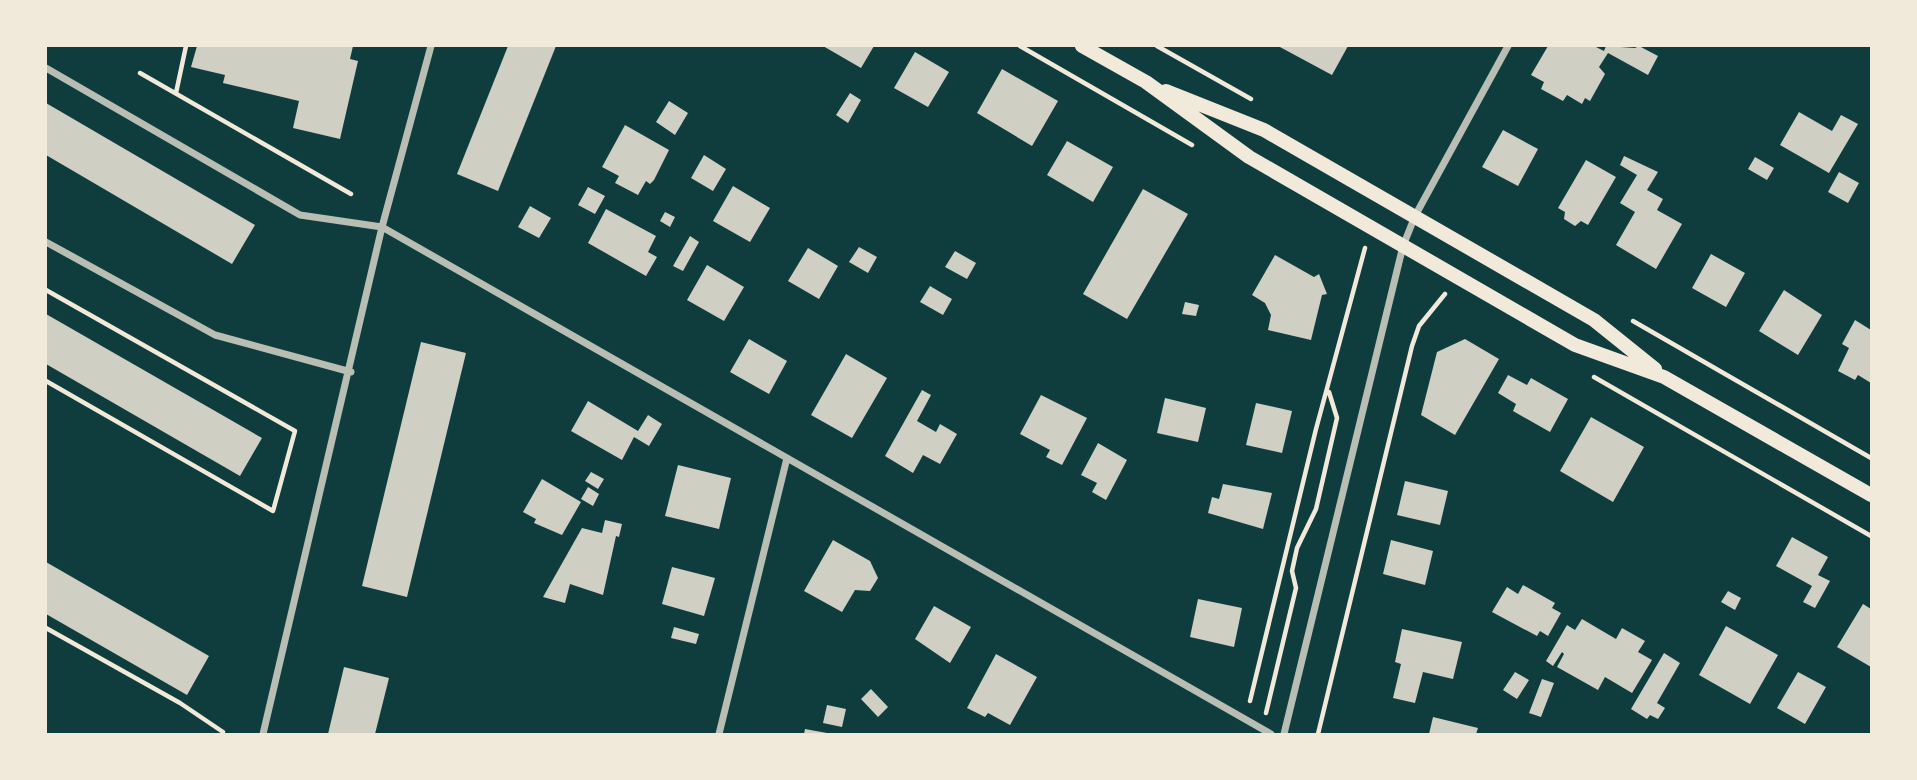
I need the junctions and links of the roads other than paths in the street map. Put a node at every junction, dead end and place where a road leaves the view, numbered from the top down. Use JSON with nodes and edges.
{"nodes":[{"id":1,"x":431,"y":46,"type":"edge"},
{"id":2,"x":1082,"y":46,"type":"edge"},
{"id":3,"x":1508,"y":46,"type":"edge"},
{"id":4,"x":46,"y":68,"type":"edge"},
{"id":5,"x":1146,"y":82,"type":"junction"},
{"id":6,"x":1415,"y":216,"type":"junction"},
{"id":7,"x":383,"y":227,"type":"junction"},
{"id":8,"x":46,"y":242,"type":"edge"},
{"id":9,"x":1403,"y":246,"type":"junction"},
{"id":10,"x":351,"y":372,"type":"junction"},
{"id":11,"x":1664,"y":377,"type":"junction"},
{"id":12,"x":787,"y":458,"type":"junction"},
{"id":13,"x":1871,"y":495,"type":"edge"},
{"id":14,"x":263,"y":734,"type":"edge"},
{"id":15,"x":719,"y":734,"type":"edge"},
{"id":16,"x":1271,"y":734,"type":"edge"},
{"id":17,"x":1284,"y":734,"type":"edge"}],
"edges":[{"from":1,"to":7,"type":"street"},
{"from":2,"to":5,"type":"main road"},
{"from":3,"to":6,"type":"street"},
{"from":4,"to":7,"type":"street"},
{"from":5,"to":6,"type":"main road"},
{"from":5,"to":9,"type":"main road"},
{"from":6,"to":9,"type":"street"},
{"from":6,"to":11,"type":"main road"},
{"from":7,"to":10,"type":"street"},
{"from":7,"to":12,"type":"street"},
{"from":8,"to":10,"type":"street"},
{"from":9,"to":11,"type":"main road"},
{"from":9,"to":17,"type":"street"},
{"from":10,"to":14,"type":"street"},
{"from":11,"to":13,"type":"main road"},
{"from":12,"to":15,"type":"street"},
{"from":12,"to":16,"type":"street"}]}
